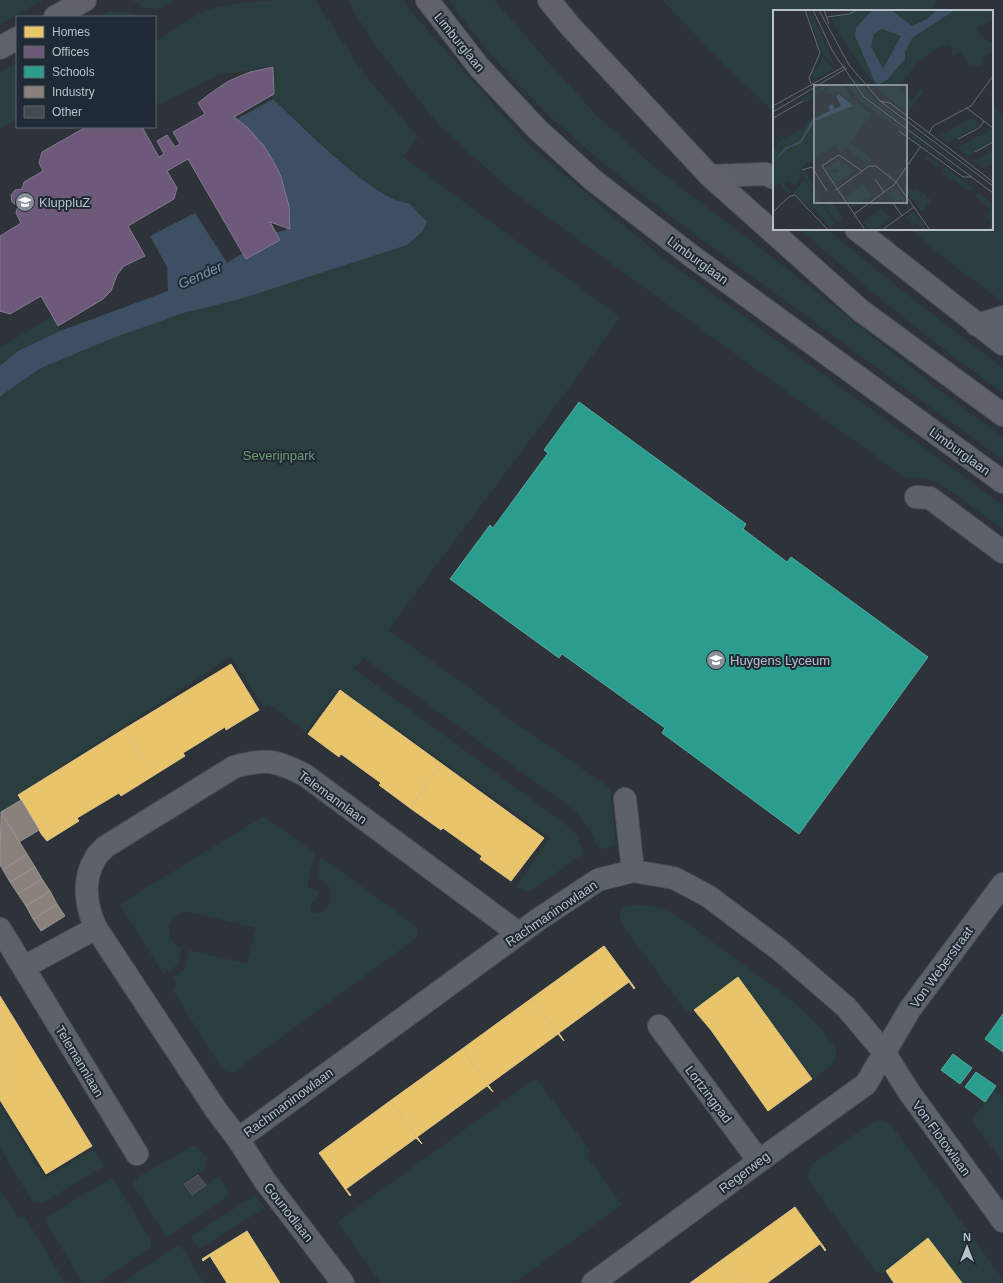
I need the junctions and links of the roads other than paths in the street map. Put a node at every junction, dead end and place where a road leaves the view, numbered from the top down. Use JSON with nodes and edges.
{"nodes":[{"id":1,"x":85,"y":0,"type":"edge"},
{"id":2,"x":427,"y":0,"type":"edge"},
{"id":3,"x":549,"y":0,"type":"edge"},
{"id":4,"x":57,"y":16,"type":"edge"},
{"id":5,"x":16,"y":39,"type":"edge"},
{"id":6,"x":0,"y":48,"type":"edge"},
{"id":7,"x":710,"y":176,"type":"junction"},
{"id":8,"x":773,"y":178,"type":"edge"},
{"id":9,"x":857,"y":230,"type":"edge"},
{"id":10,"x":1003,"y":317,"type":"edge"},
{"id":11,"x":977,"y":325,"type":"junction"},
{"id":12,"x":1003,"y":344,"type":"edge"},
{"id":13,"x":1003,"y":415,"type":"edge"},
{"id":14,"x":1003,"y":482,"type":"edge"},
{"id":15,"x":916,"y":497,"type":"dead end"},
{"id":16,"x":1003,"y":552,"type":"edge"},
{"id":17,"x":625,"y":798,"type":"dead end"},
{"id":18,"x":633,"y":871,"type":"junction"},
{"id":19,"x":1003,"y":884,"type":"edge"},
{"id":20,"x":96,"y":928,"type":"junction"},
{"id":21,"x":0,"y":929,"type":"edge"},
{"id":22,"x":518,"y":933,"type":"junction"},
{"id":23,"x":24,"y":967,"type":"junction"},
{"id":24,"x":659,"y":1026,"type":"dead end"},
{"id":25,"x":884,"y":1052,"type":"junction"},
{"id":26,"x":238,"y":1139,"type":"junction"},
{"id":27,"x":136,"y":1154,"type":"dead end"},
{"id":28,"x":759,"y":1161,"type":"junction"},
{"id":29,"x":1003,"y":1221,"type":"edge"},
{"id":30,"x":343,"y":1283,"type":"edge"},
{"id":31,"x":593,"y":1283,"type":"edge"}],
"edges":[{"from":1,"to":4,"type":"main road"},
{"from":2,"to":14,"type":"main road","name":"Limburglaan"},
{"from":3,"to":7,"type":"main road"},
{"from":5,"to":6,"type":"main road"},
{"from":7,"to":8,"type":"street"},
{"from":7,"to":13,"type":"main road"},
{"from":9,"to":11,"type":"street"},
{"from":10,"to":11,"type":"street"},
{"from":11,"to":12,"type":"street"},
{"from":15,"to":16,"type":"street"},
{"from":17,"to":18,"type":"street"},
{"from":18,"to":22,"type":"street","name":"Rachmaninowlaan"},
{"from":18,"to":25,"type":"street","name":"Rachmaninowlaan"},
{"from":19,"to":25,"type":"street","name":"Von Weberstraat"},
{"from":20,"to":22,"type":"street","name":"Telemannlaan"},
{"from":20,"to":23,"type":"street"},
{"from":20,"to":26,"type":"street","name":"Telemannlaan"},
{"from":21,"to":23,"type":"street","name":"Telemannlaan"},
{"from":22,"to":26,"type":"street","name":"Rachmaninowlaan"},
{"from":23,"to":27,"type":"street","name":"Telemannlaan"},
{"from":24,"to":28,"type":"street","name":"Lortzingpad"},
{"from":25,"to":28,"type":"street","name":"Regerweg"},
{"from":25,"to":29,"type":"street","name":"Von Flotowlaan"},
{"from":26,"to":30,"type":"street","name":"Gounodlaan"},
{"from":28,"to":31,"type":"street","name":"Regerweg"}]}
